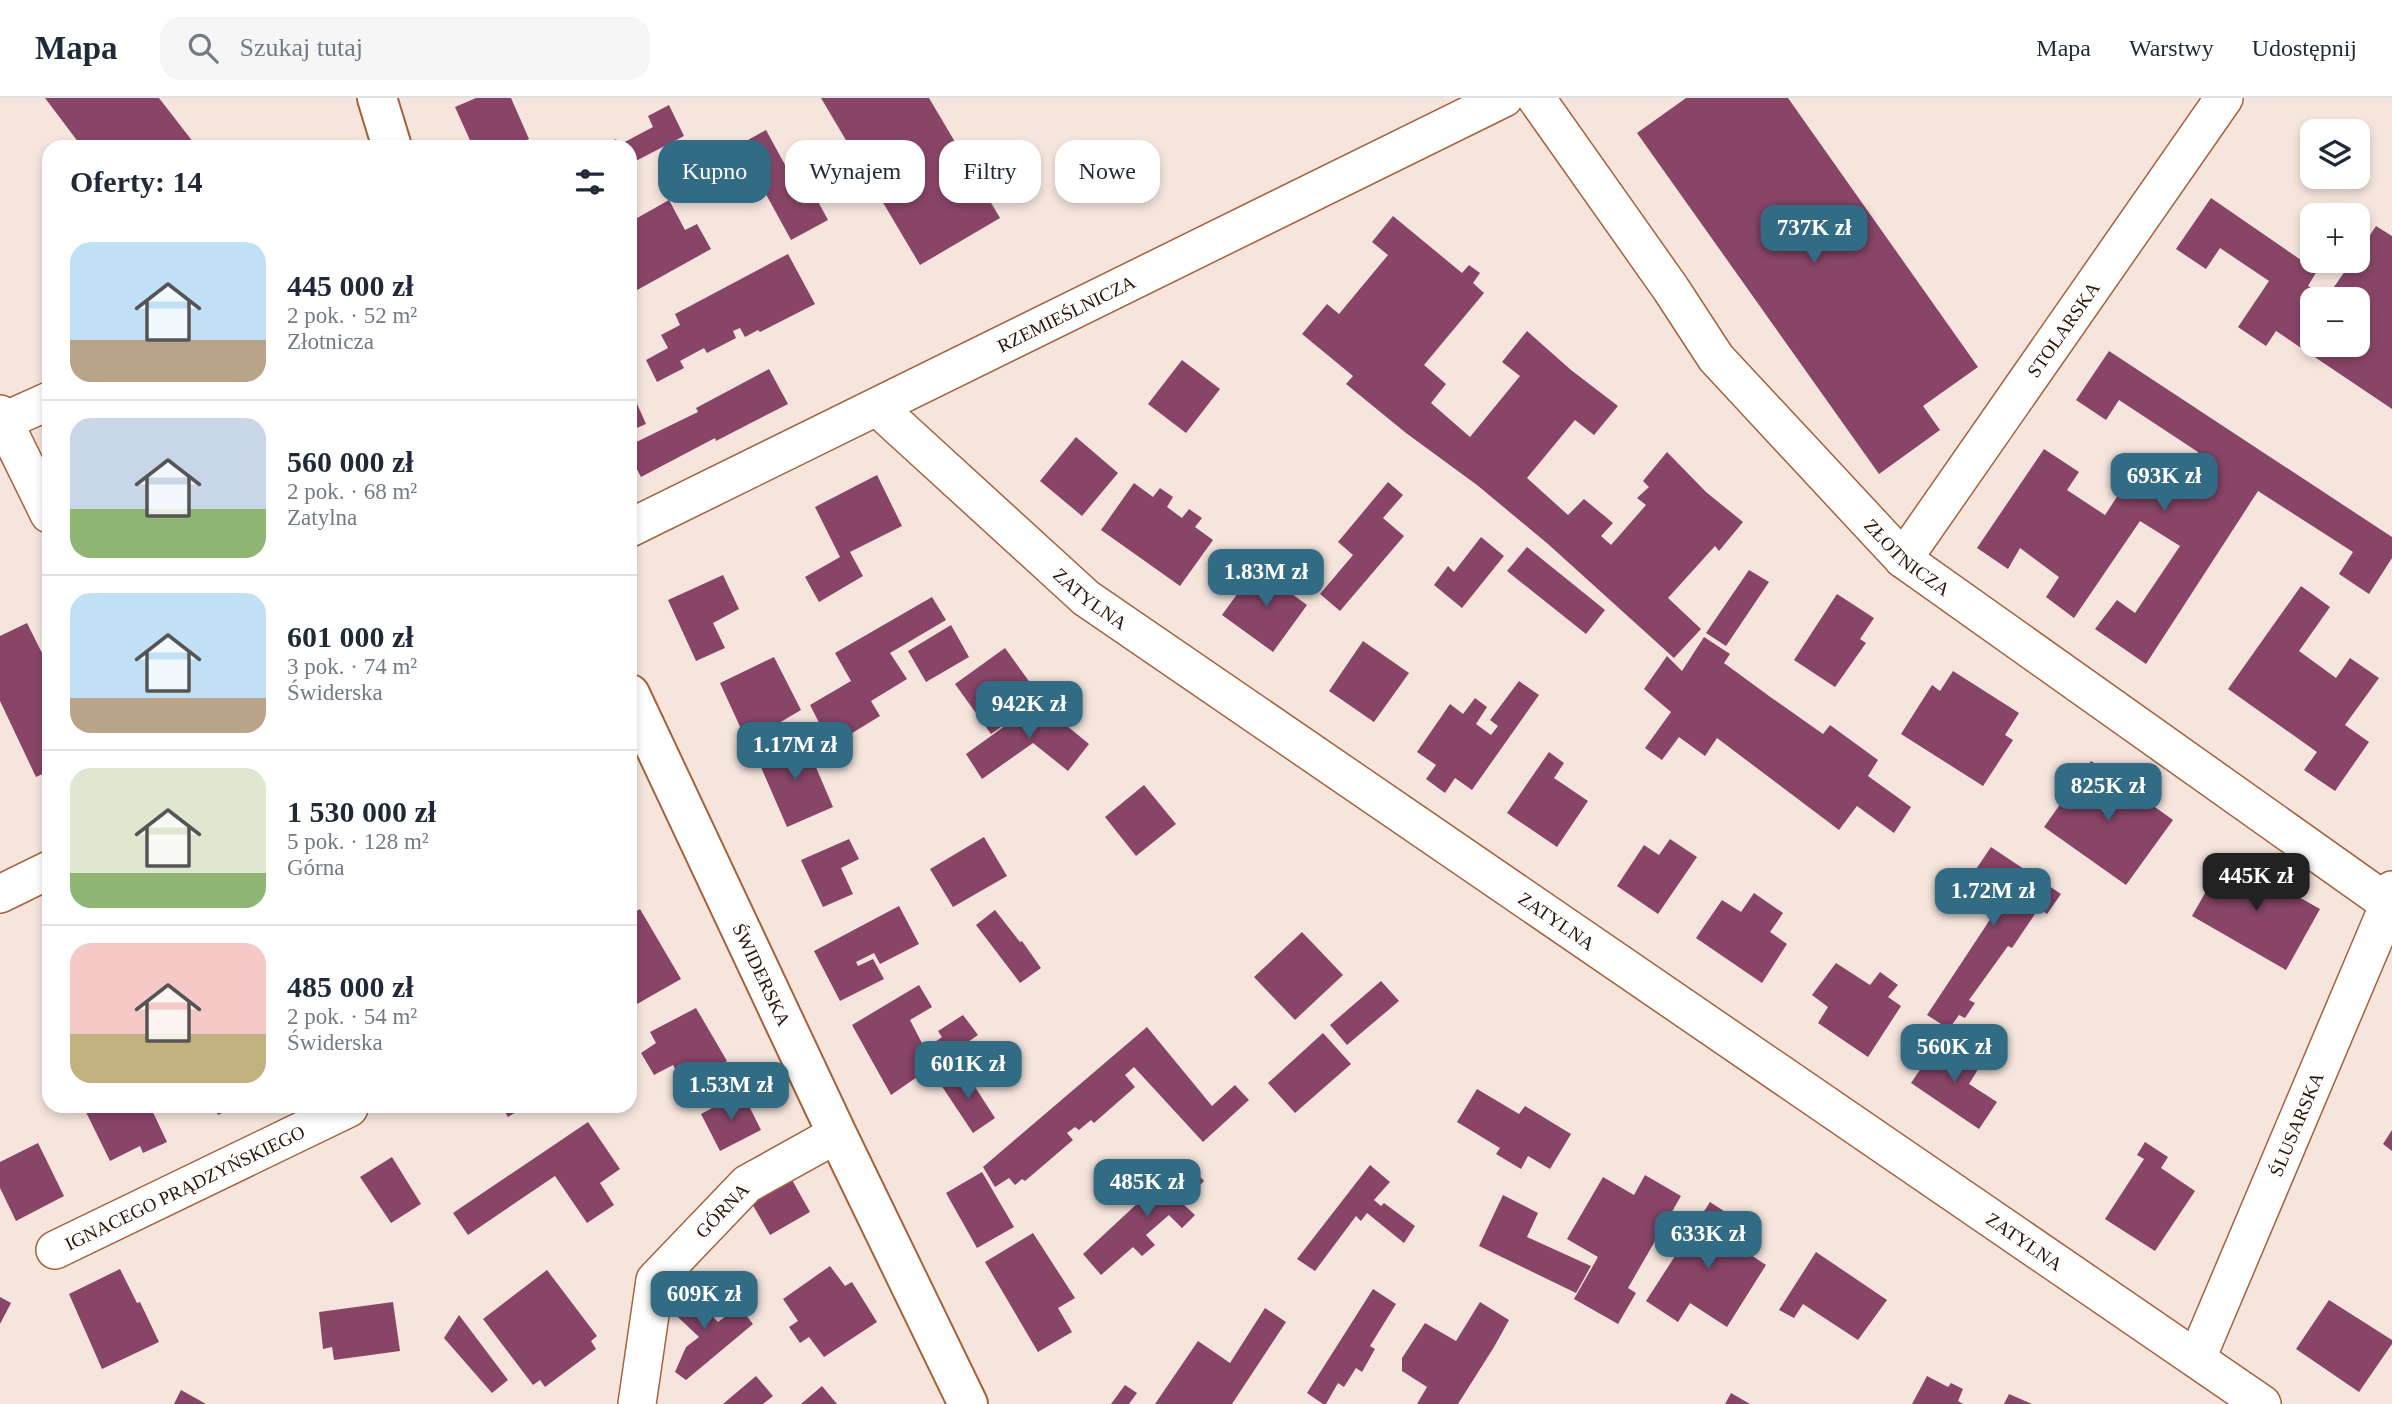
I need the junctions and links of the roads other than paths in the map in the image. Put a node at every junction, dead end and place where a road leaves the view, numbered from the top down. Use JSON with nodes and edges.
{"nodes":[{"id":1,"x":377,"y":98,"type":"edge"},
{"id":2,"x":1504,"y":98,"type":"edge"},
{"id":3,"x":1536,"y":98,"type":"edge"},
{"id":4,"x":2224,"y":98,"type":"edge"},
{"id":5,"x":390,"y":140,"type":"edge"},
{"id":6,"x":42,"y":404,"type":"edge"},
{"id":7,"x":877,"y":407,"type":"junction"},
{"id":8,"x":1,"y":420,"type":"edge"},
{"id":9,"x":42,"y":500,"type":"edge"},
{"id":10,"x":637,"y":525,"type":"edge"},
{"id":11,"x":1903,"y":559,"type":"junction"},
{"id":12,"x":637,"y":709,"type":"edge"},
{"id":13,"x":42,"y":873,"type":"edge"},
{"id":14,"x":0,"y":894,"type":"edge"},
{"id":15,"x":2390,"y":897,"type":"edge"},
{"id":16,"x":339,"y":1113,"type":"edge"},
{"id":17,"x":837,"y":1134,"type":"junction"},
{"id":18,"x":55,"y":1251,"type":"dead end"},
{"id":19,"x":2197,"y":1358,"type":"junction"},
{"id":20,"x":638,"y":1404,"type":"edge"},
{"id":21,"x":968,"y":1404,"type":"edge"},
{"id":22,"x":2262,"y":1404,"type":"edge"}],
"edges":[{"from":1,"to":5,"type":"street"},
{"from":2,"to":7,"type":"street","name":"RZEMIEŚLNICZA"},
{"from":3,"to":11,"type":"street","name":"ZŁOTNICZA"},
{"from":4,"to":11,"type":"street","name":"STOLARSKA"},
{"from":6,"to":8,"type":"street"},
{"from":7,"to":10,"type":"street","name":"RZEMIEŚLNICZA"},
{"from":7,"to":19,"type":"street","name":"ZATYLNA"},
{"from":8,"to":9,"type":"street"},
{"from":11,"to":15,"type":"street","name":"ZŁOTNICZA"},
{"from":12,"to":17,"type":"street","name":"ŚWIDERSKA"},
{"from":13,"to":14,"type":"street"},
{"from":15,"to":19,"type":"street","name":"ŚLUSARSKA"},
{"from":16,"to":18,"type":"street","name":"IGNACEGO PRĄDZYŃSKIEGO"},
{"from":17,"to":20,"type":"street","name":"GÓRNA"},
{"from":17,"to":21,"type":"street","name":"ŚWIDERSKA"},
{"from":19,"to":22,"type":"street","name":"ZATYLNA"}]}
